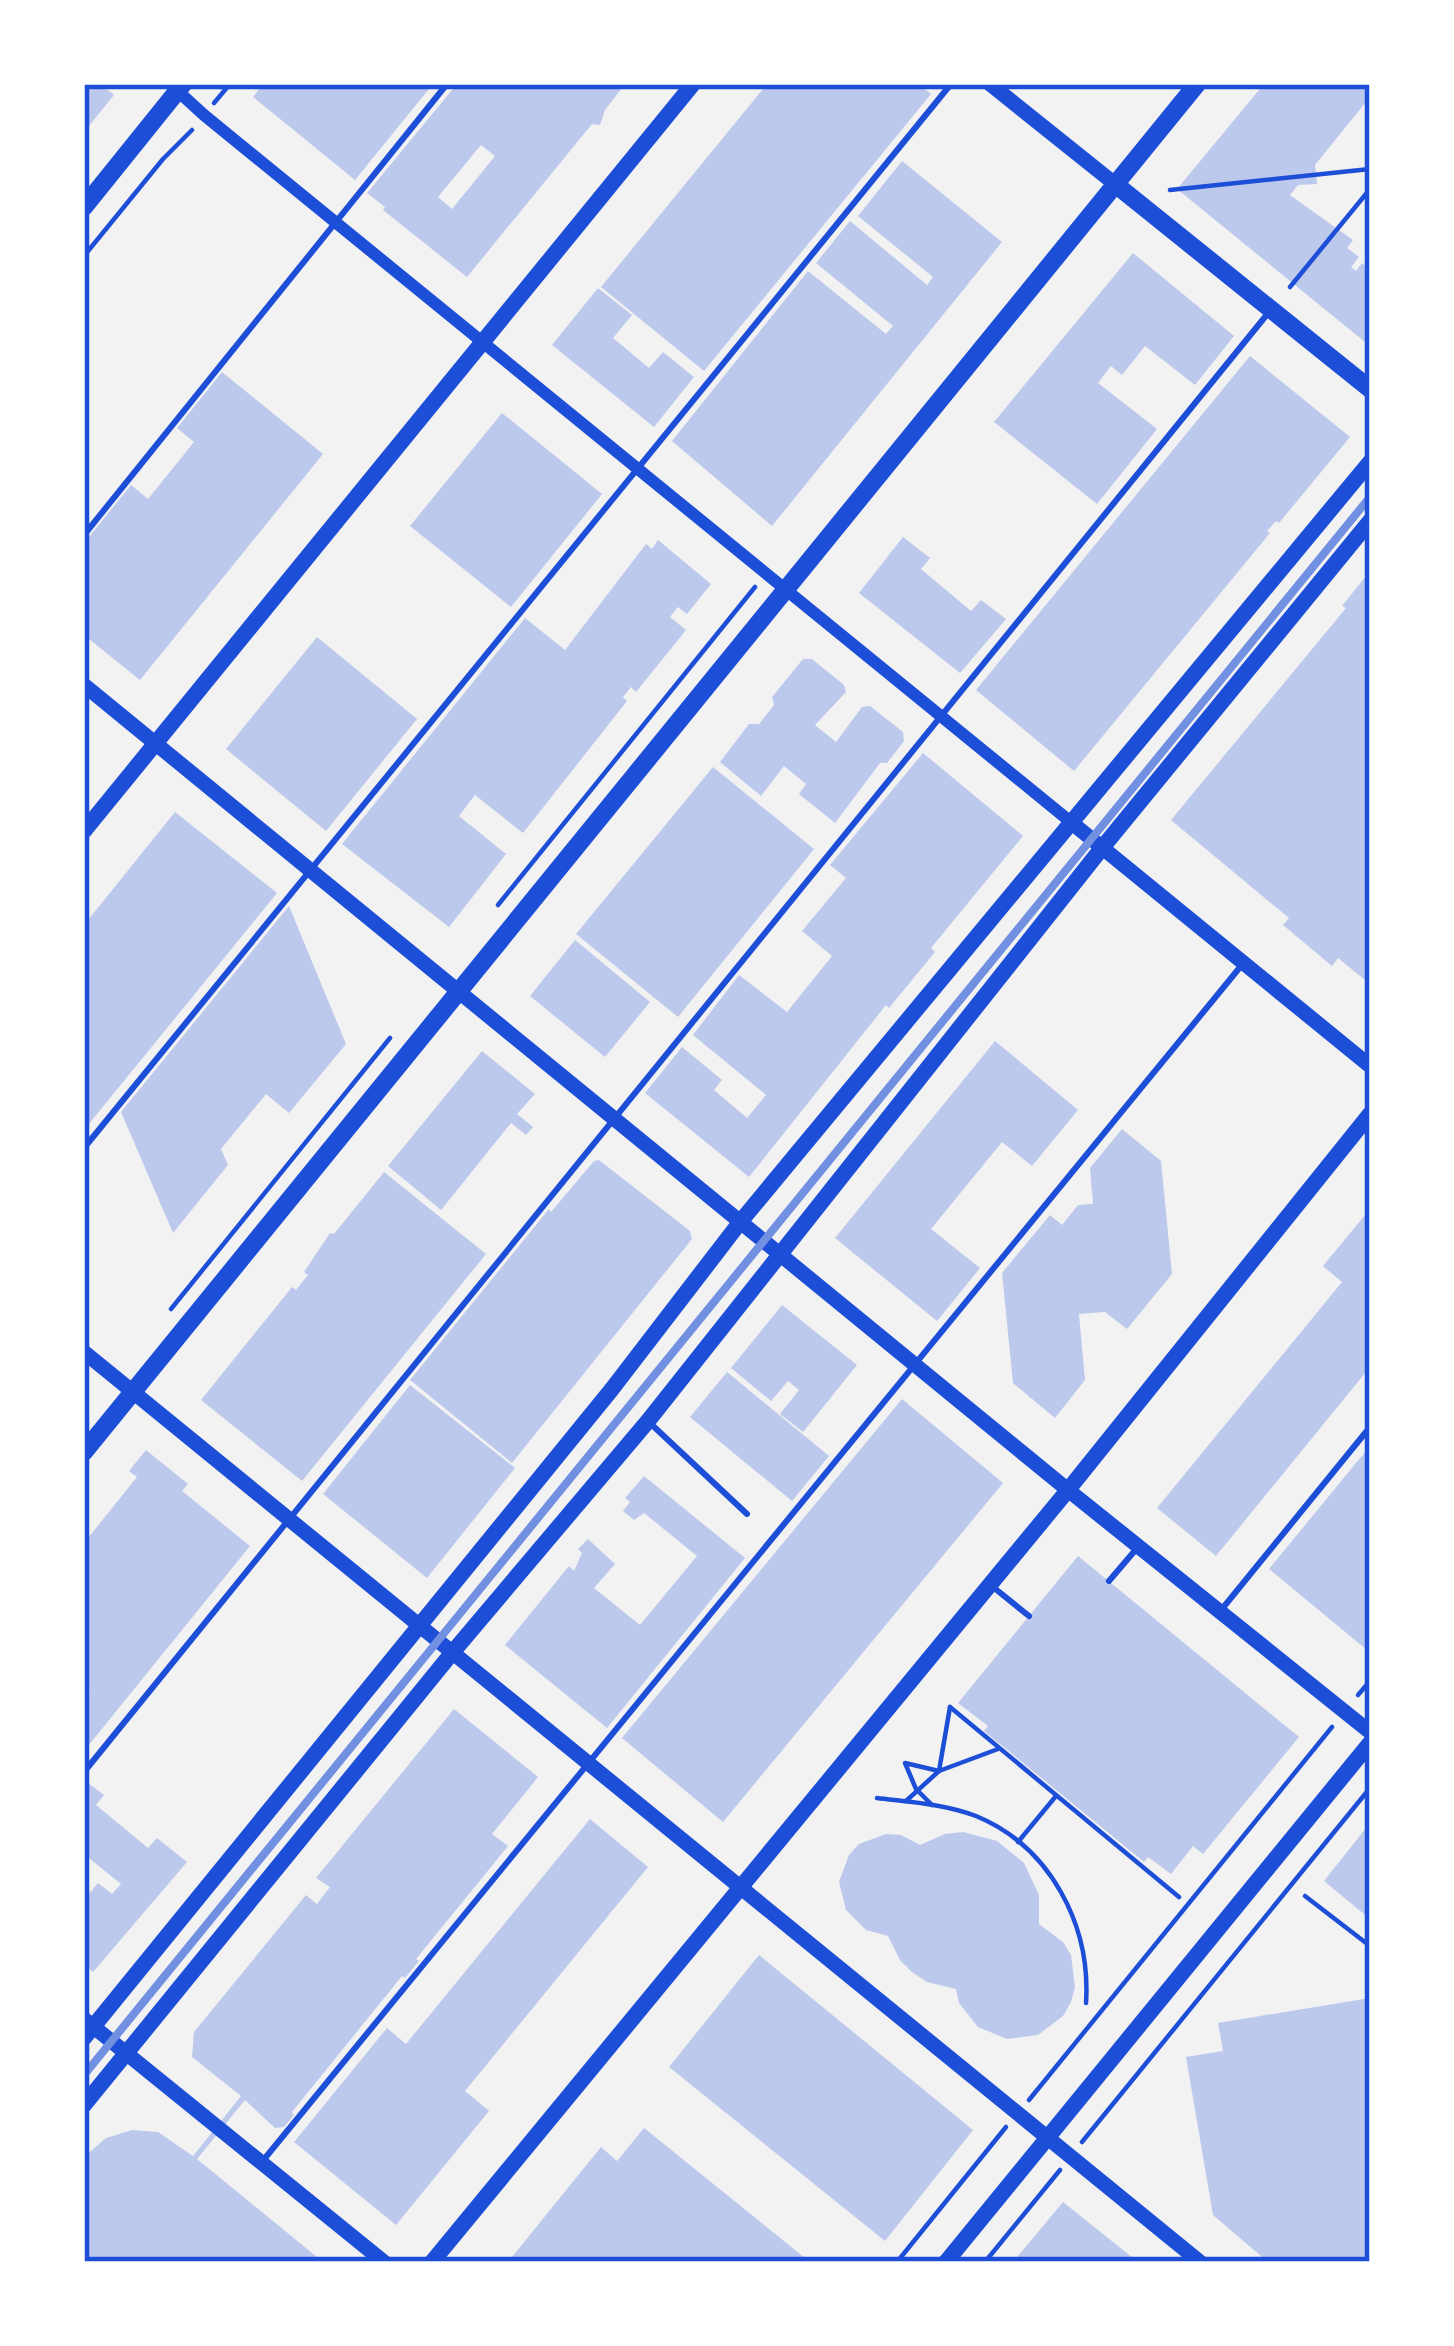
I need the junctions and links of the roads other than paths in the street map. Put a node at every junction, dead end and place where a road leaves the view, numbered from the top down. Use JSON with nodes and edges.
{"nodes":[{"id":1,"x":447,"y":84,"type":"edge"},
{"id":2,"x":693,"y":84,"type":"edge"},
{"id":3,"x":951,"y":84,"type":"edge"},
{"id":4,"x":989,"y":84,"type":"edge"},
{"id":5,"x":1196,"y":84,"type":"edge"},
{"id":6,"x":177,"y":86,"type":"edge"},
{"id":7,"x":1115,"y":184,"type":"junction"},
{"id":8,"x":84,"y":207,"type":"edge"},
{"id":9,"x":335,"y":222,"type":"junction"},
{"id":10,"x":1270,"y":311,"type":"junction"},
{"id":11,"x":483,"y":343,"type":"junction"},
{"id":12,"x":1370,"y":388,"type":"edge"},
{"id":13,"x":1370,"y":462,"type":"edge"},
{"id":14,"x":636,"y":468,"type":"junction"},
{"id":15,"x":1370,"y":520,"type":"edge"},
{"id":16,"x":84,"y":535,"type":"edge"},
{"id":17,"x":785,"y":590,"type":"junction"},
{"id":18,"x":84,"y":685,"type":"edge"},
{"id":19,"x":941,"y":717,"type":"junction"},
{"id":20,"x":154,"y":743,"type":"junction"},
{"id":21,"x":1072,"y":823,"type":"junction"},
{"id":22,"x":84,"y":831,"type":"edge"},
{"id":23,"x":1102,"y":848,"type":"junction"},
{"id":24,"x":310,"y":868,"type":"junction"},
{"id":25,"x":1243,"y":963,"type":"junction"},
{"id":26,"x":460,"y":994,"type":"junction"},
{"id":27,"x":1370,"y":1066,"type":"edge"},
{"id":28,"x":1370,"y":1114,"type":"edge"},
{"id":29,"x":613,"y":1118,"type":"junction"},
{"id":30,"x":84,"y":1148,"type":"edge"},
{"id":31,"x":741,"y":1221,"type":"junction"},
{"id":32,"x":782,"y":1254,"type":"junction"},
{"id":33,"x":84,"y":1352,"type":"edge"},
{"id":34,"x":917,"y":1365,"type":"junction"},
{"id":35,"x":133,"y":1392,"type":"junction"},
{"id":36,"x":648,"y":1421,"type":"junction"},
{"id":37,"x":1370,"y":1427,"type":"edge"},
{"id":38,"x":84,"y":1452,"type":"edge"},
{"id":39,"x":1068,"y":1490,"type":"junction"},
{"id":40,"x":746,"y":1514,"type":"dead end"},
{"id":41,"x":289,"y":1519,"type":"junction"},
{"id":42,"x":1138,"y":1546,"type":"junction"},
{"id":43,"x":1109,"y":1581,"type":"dead end"},
{"id":44,"x":990,"y":1584,"type":"junction"},
{"id":45,"x":1220,"y":1612,"type":"junction"},
{"id":46,"x":1029,"y":1616,"type":"dead end"},
{"id":47,"x":421,"y":1627,"type":"junction"},
{"id":48,"x":452,"y":1653,"type":"junction"},
{"id":49,"x":1370,"y":1732,"type":"edge"},
{"id":50,"x":1370,"y":1743,"type":"edge"},
{"id":51,"x":589,"y":1763,"type":"junction"},
{"id":52,"x":84,"y":1772,"type":"edge"},
{"id":53,"x":739,"y":1886,"type":"junction"},
{"id":54,"x":87,"y":2028,"type":"edge"},
{"id":55,"x":126,"y":2054,"type":"junction"},
{"id":56,"x":84,"y":2105,"type":"edge"},
{"id":57,"x":1048,"y":2138,"type":"junction"},
{"id":58,"x":261,"y":2163,"type":"junction"},
{"id":59,"x":384,"y":2262,"type":"edge"},
{"id":60,"x":432,"y":2262,"type":"edge"},
{"id":61,"x":946,"y":2262,"type":"edge"},
{"id":62,"x":1200,"y":2262,"type":"edge"}],
"edges":[{"from":1,"to":9,"type":"lane"},
{"from":2,"to":11,"type":"main road"},
{"from":3,"to":14,"type":"lane"},
{"from":4,"to":7,"type":"street"},
{"from":5,"to":7,"type":"main road"},
{"from":6,"to":8,"type":"main road"},
{"from":6,"to":9,"type":"street"},
{"from":7,"to":10,"type":"main road"},
{"from":7,"to":17,"type":"main road"},
{"from":9,"to":11,"type":"street"},
{"from":9,"to":16,"type":"lane"},
{"from":10,"to":12,"type":"main road"},
{"from":10,"to":19,"type":"lane"},
{"from":11,"to":14,"type":"street"},
{"from":11,"to":20,"type":"main road"},
{"from":13,"to":21,"type":"main road"},
{"from":14,"to":17,"type":"street"},
{"from":14,"to":24,"type":"lane"},
{"from":15,"to":23,"type":"main road"},
{"from":17,"to":19,"type":"street"},
{"from":17,"to":26,"type":"main road"},
{"from":18,"to":20,"type":"street"},
{"from":19,"to":21,"type":"street"},
{"from":19,"to":29,"type":"lane"},
{"from":20,"to":22,"type":"main road"},
{"from":20,"to":24,"type":"street"},
{"from":21,"to":23,"type":"street"},
{"from":21,"to":31,"type":"main road"},
{"from":23,"to":25,"type":"street"},
{"from":23,"to":32,"type":"main road"},
{"from":24,"to":26,"type":"street"},
{"from":24,"to":30,"type":"lane"},
{"from":25,"to":27,"type":"street"},
{"from":25,"to":34,"type":"lane"},
{"from":26,"to":29,"type":"street"},
{"from":26,"to":35,"type":"main road"},
{"from":28,"to":39,"type":"main road"},
{"from":29,"to":31,"type":"street"},
{"from":29,"to":41,"type":"lane"},
{"from":31,"to":32,"type":"street"},
{"from":31,"to":47,"type":"main road"},
{"from":32,"to":34,"type":"street"},
{"from":32,"to":36,"type":"main road"},
{"from":33,"to":35,"type":"street"},
{"from":34,"to":39,"type":"street"},
{"from":34,"to":51,"type":"lane"},
{"from":35,"to":38,"type":"main road"},
{"from":35,"to":41,"type":"street"},
{"from":36,"to":40,"type":"lane"},
{"from":36,"to":48,"type":"main road"},
{"from":37,"to":45,"type":"lane"},
{"from":39,"to":42,"type":"street"},
{"from":39,"to":44,"type":"main road"},
{"from":41,"to":47,"type":"street"},
{"from":41,"to":52,"type":"lane"},
{"from":42,"to":43,"type":"lane"},
{"from":42,"to":45,"type":"street"},
{"from":44,"to":46,"type":"lane"},
{"from":44,"to":53,"type":"main road"},
{"from":45,"to":49,"type":"street"},
{"from":47,"to":48,"type":"street"},
{"from":47,"to":54,"type":"main road"},
{"from":48,"to":51,"type":"street"},
{"from":48,"to":55,"type":"main road"},
{"from":50,"to":57,"type":"main road"},
{"from":51,"to":53,"type":"street"},
{"from":51,"to":58,"type":"lane"},
{"from":53,"to":57,"type":"street"},
{"from":53,"to":60,"type":"main road"},
{"from":54,"to":55,"type":"street"},
{"from":55,"to":56,"type":"main road"},
{"from":55,"to":58,"type":"street"},
{"from":57,"to":61,"type":"main road"},
{"from":57,"to":62,"type":"street"},
{"from":58,"to":59,"type":"street"}]}
